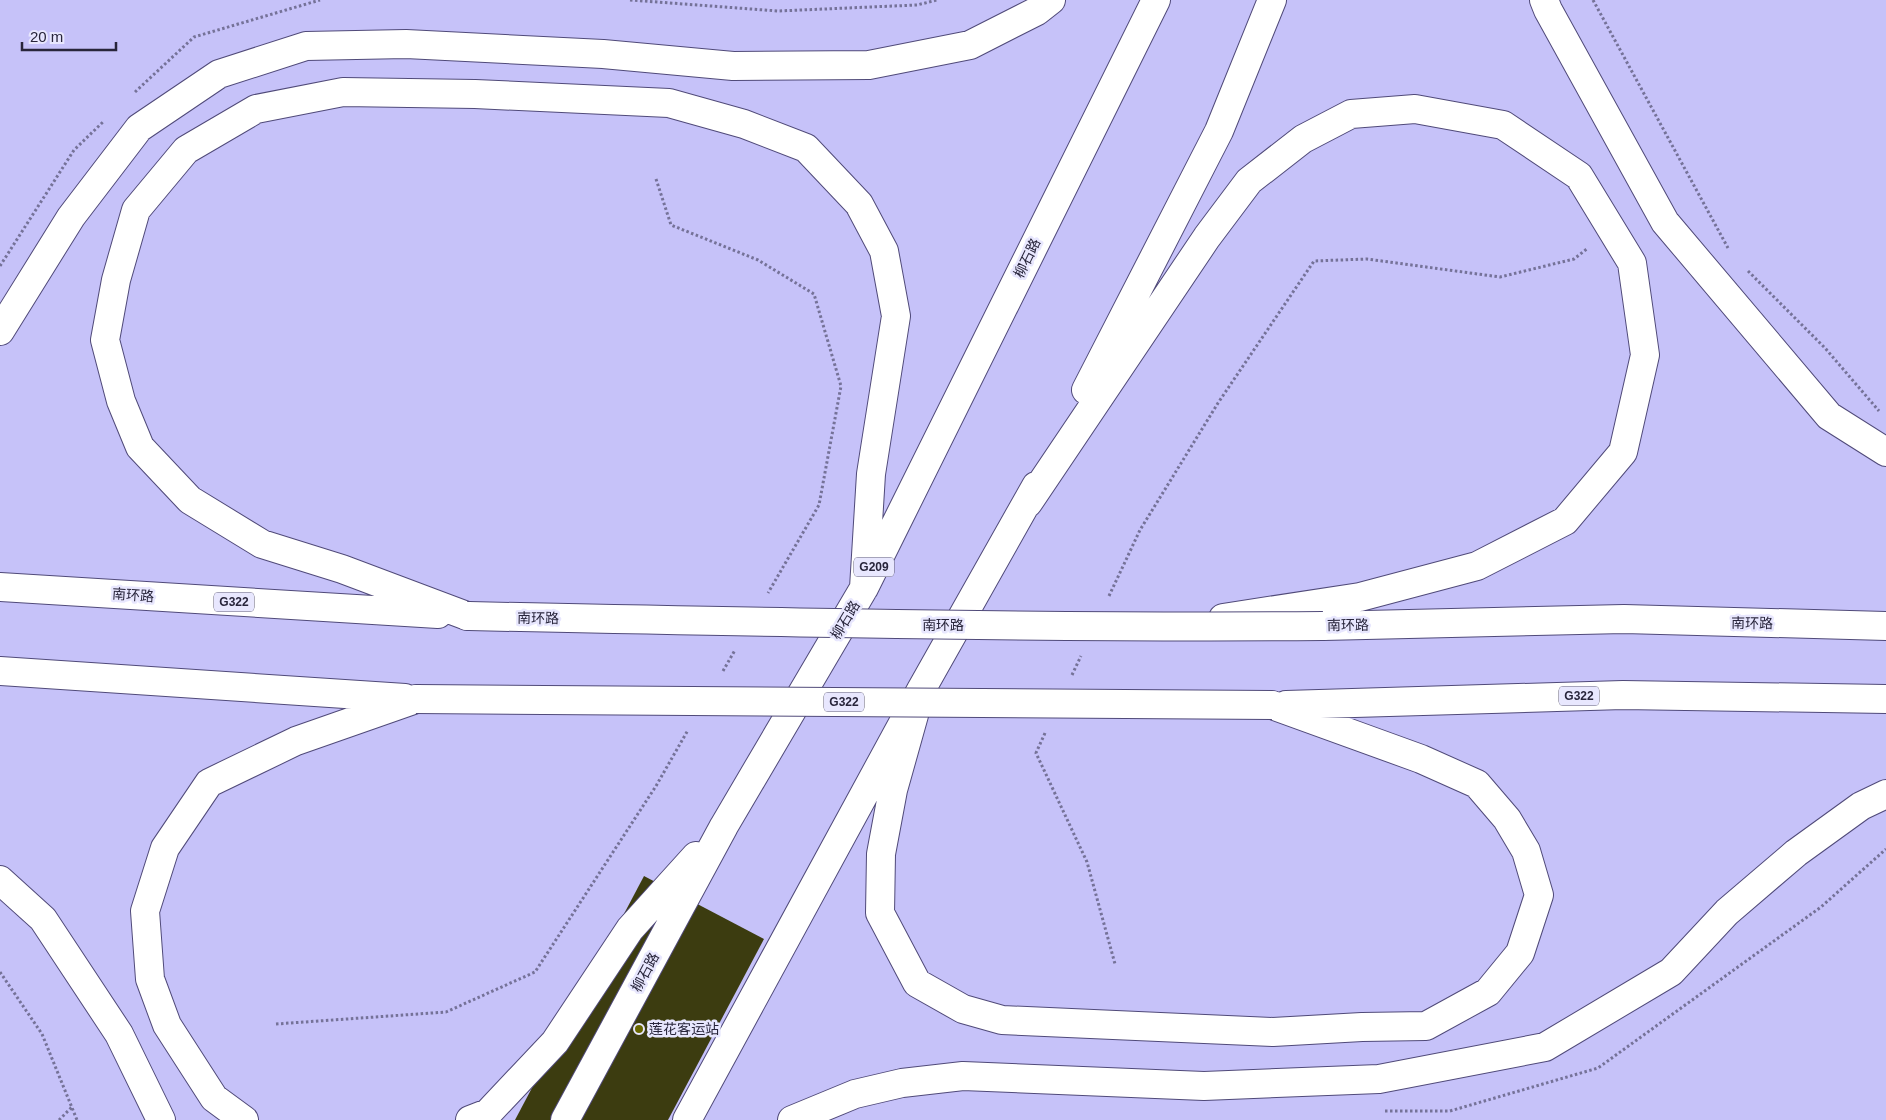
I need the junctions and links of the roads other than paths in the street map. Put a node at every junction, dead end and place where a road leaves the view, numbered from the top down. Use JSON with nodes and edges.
{"nodes":[{"id":1,"x":1051,"y":0,"type":"edge"},
{"id":2,"x":1156,"y":0,"type":"edge"},
{"id":3,"x":1272,"y":0,"type":"edge"},
{"id":4,"x":1544,"y":0,"type":"edge"},
{"id":5,"x":0,"y":331,"type":"edge"},
{"id":6,"x":1886,"y":452,"type":"edge"},
{"id":7,"x":1028,"y":503,"type":"junction"},
{"id":8,"x":0,"y":587,"type":"edge"},
{"id":9,"x":864,"y":588,"type":"junction"},
{"id":10,"x":467,"y":616,"type":"junction"},
{"id":11,"x":1886,"y":626,"type":"edge"},
{"id":12,"x":1163,"y":627,"type":"junction"},
{"id":13,"x":0,"y":671,"type":"edge"},
{"id":14,"x":921,"y":690,"type":"junction"},
{"id":15,"x":416,"y":699,"type":"junction"},
{"id":16,"x":1886,"y":699,"type":"edge"},
{"id":17,"x":1272,"y":705,"type":"junction"},
{"id":18,"x":1886,"y":794,"type":"edge"},
{"id":19,"x":724,"y":826,"type":"junction"},
{"id":20,"x":0,"y":880,"type":"edge"},
{"id":21,"x":161,"y":1120,"type":"edge"},
{"id":22,"x":244,"y":1120,"type":"edge"},
{"id":23,"x":470,"y":1120,"type":"edge"},
{"id":24,"x":565,"y":1120,"type":"edge"},
{"id":25,"x":687,"y":1120,"type":"edge"},
{"id":26,"x":792,"y":1120,"type":"edge"}],
"edges":[{"from":1,"to":5,"type":"highway"},
{"from":2,"to":9,"type":"highway","name":"柳石路","number":"G209"},
{"from":3,"to":7,"type":"highway"},
{"from":4,"to":6,"type":"highway"},
{"from":7,"to":12,"type":"highway"},
{"from":7,"to":14,"type":"highway"},
{"from":8,"to":10,"type":"highway","name":"南环路","number":"G322"},
{"from":9,"to":10,"type":"highway"},
{"from":9,"to":19,"type":"highway","name":"柳石路","number":"G209"},
{"from":10,"to":12,"type":"highway","name":"南环路","number":"G322","bridge":true},
{"from":11,"to":12,"type":"highway","name":"南环路","number":"G322","bridge":true},
{"from":13,"to":15,"type":"highway","number":"G322"},
{"from":14,"to":17,"type":"highway"},
{"from":14,"to":25,"type":"highway"},
{"from":15,"to":17,"type":"highway","number":"G322","bridge":true},
{"from":15,"to":22,"type":"highway"},
{"from":16,"to":17,"type":"highway","number":"G322"},
{"from":18,"to":26,"type":"highway"},
{"from":19,"to":23,"type":"highway"},
{"from":19,"to":24,"type":"highway","name":"柳石路","number":"G209"},
{"from":20,"to":21,"type":"highway"}]}
